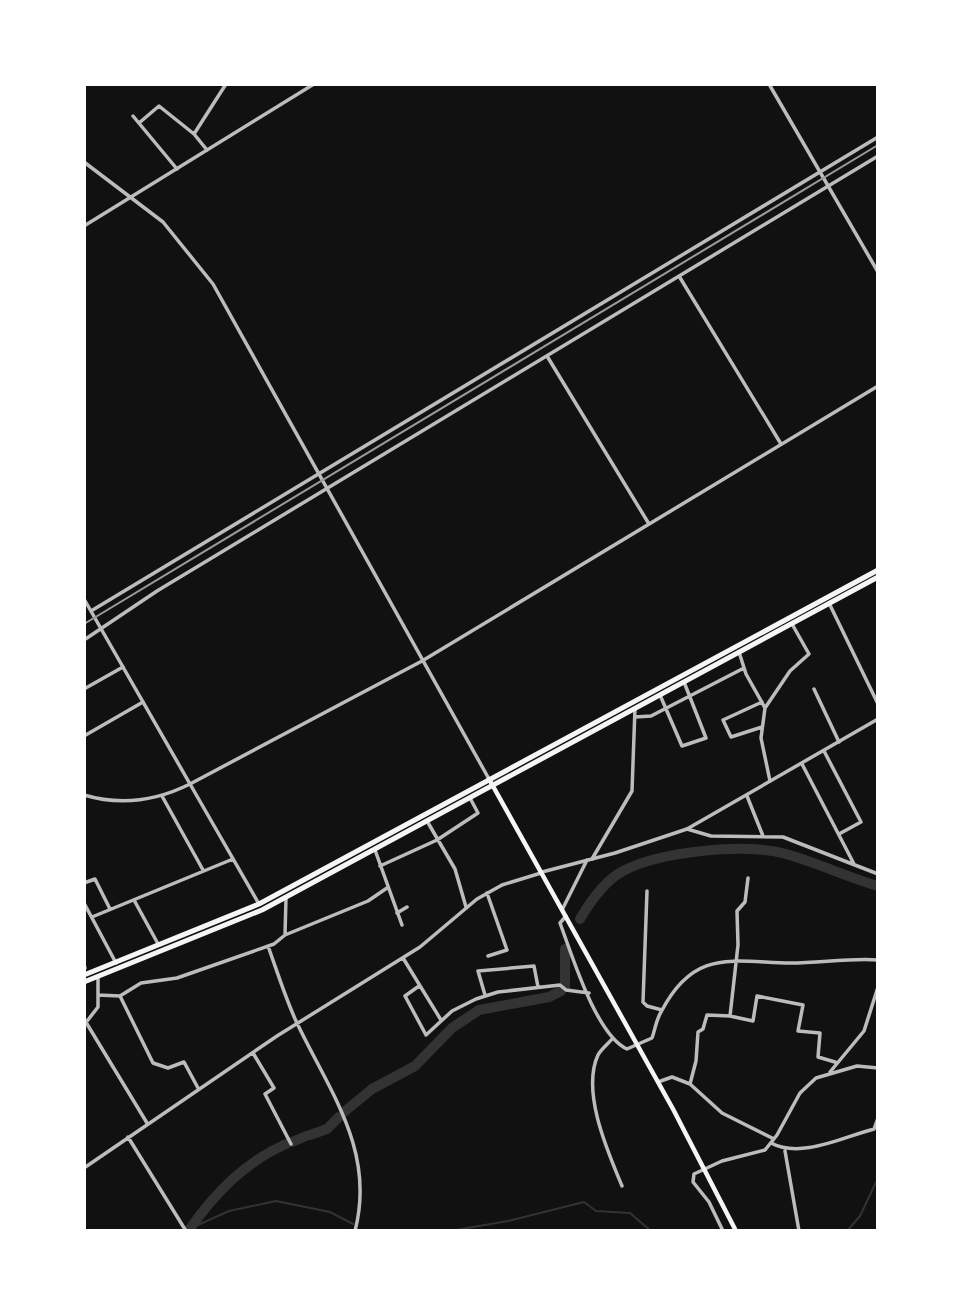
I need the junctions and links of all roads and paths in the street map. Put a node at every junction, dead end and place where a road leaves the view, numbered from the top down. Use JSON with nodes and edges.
{"nodes":[{"id":1,"x":226,"y":84,"type":"edge"},
{"id":2,"x":314,"y":84,"type":"edge"},
{"id":3,"x":769,"y":84,"type":"edge"},
{"id":4,"x":133,"y":116,"type":"dead end"},
{"id":5,"x":139,"y":122,"type":"junction"},
{"id":6,"x":194,"y":134,"type":"junction"},
{"id":7,"x":878,"y":137,"type":"edge"},
{"id":8,"x":207,"y":150,"type":"junction"},
{"id":9,"x":878,"y":156,"type":"edge"},
{"id":10,"x":84,"y":162,"type":"edge"},
{"id":11,"x":177,"y":169,"type":"junction"},
{"id":12,"x":821,"y":172,"type":"junction"},
{"id":13,"x":829,"y":186,"type":"junction"},
{"id":14,"x":132,"y":196,"type":"junction"},
{"id":15,"x":84,"y":226,"type":"edge"},
{"id":16,"x":878,"y":272,"type":"edge"},
{"id":17,"x":680,"y":276,"type":"junction"},
{"id":18,"x":547,"y":356,"type":"junction"},
{"id":19,"x":878,"y":386,"type":"edge"},
{"id":20,"x":781,"y":444,"type":"junction"},
{"id":21,"x":318,"y":473,"type":"junction"},
{"id":22,"x":327,"y":488,"type":"junction"},
{"id":23,"x":649,"y":524,"type":"junction"},
{"id":24,"x":878,"y":570,"type":"edge"},
{"id":25,"x":878,"y":577,"type":"edge"},
{"id":26,"x":84,"y":599,"type":"edge"},
{"id":27,"x":829,"y":604,"type":"junction"},
{"id":28,"x":91,"y":611,"type":"junction"},
{"id":29,"x":792,"y":624,"type":"junction"},
{"id":30,"x":101,"y":629,"type":"junction"},
{"id":31,"x":84,"y":640,"type":"edge"},
{"id":32,"x":739,"y":652,"type":"junction"},
{"id":33,"x":422,"y":661,"type":"junction"},
{"id":34,"x":123,"y":667,"type":"junction"},
{"id":35,"x":744,"y":668,"type":"junction"},
{"id":36,"x":684,"y":682,"type":"junction"},
{"id":37,"x":84,"y":689,"type":"edge"},
{"id":38,"x":814,"y":689,"type":"dead end"},
{"id":39,"x":660,"y":695,"type":"junction"},
{"id":40,"x":691,"y":696,"type":"junction"},
{"id":41,"x":143,"y":701,"type":"junction"},
{"id":42,"x":762,"y":702,"type":"junction"},
{"id":43,"x":878,"y":704,"type":"edge"},
{"id":44,"x":635,"y":708,"type":"junction"},
{"id":45,"x":765,"y":708,"type":"junction"},
{"id":46,"x":666,"y":709,"type":"junction"},
{"id":47,"x":635,"y":717,"type":"junction"},
{"id":48,"x":878,"y":719,"type":"edge"},
{"id":49,"x":762,"y":727,"type":"junction"},
{"id":50,"x":84,"y":736,"type":"edge"},
{"id":51,"x":839,"y":741,"type":"junction"},
{"id":52,"x":824,"y":751,"type":"junction"},
{"id":53,"x":802,"y":764,"type":"junction"},
{"id":54,"x":489,"y":779,"type":"junction"},
{"id":55,"x":770,"y":781,"type":"junction"},
{"id":56,"x":190,"y":784,"type":"junction"},
{"id":57,"x":492,"y":785,"type":"junction"},
{"id":58,"x":84,"y":795,"type":"edge"},
{"id":59,"x":162,"y":796,"type":"junction"},
{"id":60,"x":747,"y":796,"type":"junction"},
{"id":61,"x":470,"y":798,"type":"junction"},
{"id":62,"x":427,"y":821,"type":"junction"},
{"id":63,"x":687,"y":829,"type":"junction"},
{"id":64,"x":839,"y":834,"type":"junction"},
{"id":65,"x":763,"y":835,"type":"junction"},
{"id":66,"x":437,"y":840,"type":"junction"},
{"id":67,"x":375,"y":850,"type":"junction"},
{"id":68,"x":233,"y":859,"type":"junction"},
{"id":69,"x":589,"y":860,"type":"junction"},
{"id":70,"x":855,"y":865,"type":"junction"},
{"id":71,"x":380,"y":866,"type":"junction"},
{"id":72,"x":204,"y":870,"type":"junction"},
{"id":73,"x":541,"y":873,"type":"junction"},
{"id":74,"x":878,"y":874,"type":"edge"},
{"id":75,"x":748,"y":878,"type":"dead end"},
{"id":76,"x":84,"y":883,"type":"edge"},
{"id":77,"x":387,"y":888,"type":"junction"},
{"id":78,"x":647,"y":891,"type":"dead end"},
{"id":79,"x":487,"y":893,"type":"junction"},
{"id":80,"x":286,"y":898,"type":"junction"},
{"id":81,"x":134,"y":900,"type":"junction"},
{"id":82,"x":84,"y":903,"type":"edge"},
{"id":83,"x":259,"y":904,"type":"junction"},
{"id":84,"x":407,"y":907,"type":"dead end"},
{"id":85,"x":466,"y":907,"type":"junction"},
{"id":86,"x":110,"y":909,"type":"junction"},
{"id":87,"x":564,"y":913,"type":"junction"},
{"id":88,"x":397,"y":914,"type":"junction"},
{"id":89,"x":92,"y":917,"type":"junction"},
{"id":90,"x":402,"y":925,"type":"dead end"},
{"id":91,"x":285,"y":935,"type":"junction"},
{"id":92,"x":157,"y":942,"type":"dead end"},
{"id":93,"x":268,"y":946,"type":"junction"},
{"id":94,"x":488,"y":956,"type":"dead end"},
{"id":95,"x":403,"y":958,"type":"junction"},
{"id":96,"x":737,"y":959,"type":"junction"},
{"id":97,"x":878,"y":960,"type":"edge"},
{"id":98,"x":116,"y":962,"type":"junction"},
{"id":99,"x":84,"y":969,"type":"edge"},
{"id":100,"x":98,"y":976,"type":"junction"},
{"id":101,"x":84,"y":982,"type":"edge"},
{"id":102,"x":419,"y":986,"type":"junction"},
{"id":103,"x":538,"y":987,"type":"junction"},
{"id":104,"x":878,"y":987,"type":"edge"},
{"id":105,"x":589,"y":993,"type":"junction"},
{"id":106,"x":98,"y":995,"type":"junction"},
{"id":107,"x":485,"y":995,"type":"junction"},
{"id":108,"x":120,"y":996,"type":"junction"},
{"id":109,"x":662,"y":1010,"type":"junction"},
{"id":110,"x":730,"y":1016,"type":"junction"},
{"id":111,"x":441,"y":1020,"type":"junction"},
{"id":112,"x":85,"y":1022,"type":"edge"},
{"id":113,"x":297,"y":1023,"type":"junction"},
{"id":114,"x":612,"y":1038,"type":"junction"},
{"id":115,"x":638,"y":1045,"type":"junction"},
{"id":116,"x":253,"y":1054,"type":"junction"},
{"id":117,"x":835,"y":1062,"type":"junction"},
{"id":118,"x":878,"y":1068,"type":"edge"},
{"id":119,"x":830,"y":1072,"type":"junction"},
{"id":120,"x":658,"y":1082,"type":"junction"},
{"id":121,"x":690,"y":1084,"type":"junction"},
{"id":122,"x":198,"y":1089,"type":"junction"},
{"id":123,"x":878,"y":1118,"type":"edge"},
{"id":124,"x":147,"y":1123,"type":"junction"},
{"id":125,"x":128,"y":1137,"type":"junction"},
{"id":126,"x":773,"y":1141,"type":"junction"},
{"id":127,"x":291,"y":1144,"type":"dead end"},
{"id":128,"x":785,"y":1151,"type":"junction"},
{"id":129,"x":84,"y":1168,"type":"edge"},
{"id":130,"x":705,"y":1168,"type":"junction"},
{"id":131,"x":622,"y":1186,"type":"dead end"},
{"id":132,"x":186,"y":1231,"type":"edge"},
{"id":133,"x":355,"y":1231,"type":"edge"},
{"id":134,"x":723,"y":1231,"type":"edge"},
{"id":135,"x":736,"y":1231,"type":"edge"},
{"id":136,"x":799,"y":1231,"type":"edge"}],
"edges":[{"from":1,"to":6,"type":"street"},
{"from":2,"to":8,"type":"street"},
{"from":3,"to":12,"type":"street"},
{"from":4,"to":5,"type":"street"},
{"from":5,"to":6,"type":"street"},
{"from":5,"to":11,"type":"street"},
{"from":6,"to":8,"type":"street"},
{"from":7,"to":12,"type":"street"},
{"from":8,"to":11,"type":"street"},
{"from":9,"to":13,"type":"street"},
{"from":10,"to":14,"type":"street"},
{"from":11,"to":14,"type":"street"},
{"from":12,"to":13,"type":"street"},
{"from":12,"to":21,"type":"street"},
{"from":13,"to":16,"type":"street"},
{"from":13,"to":17,"type":"street"},
{"from":14,"to":15,"type":"street"},
{"from":14,"to":21,"type":"street"},
{"from":17,"to":18,"type":"street"},
{"from":17,"to":20,"type":"street"},
{"from":18,"to":22,"type":"street"},
{"from":18,"to":23,"type":"street"},
{"from":19,"to":20,"type":"street"},
{"from":20,"to":23,"type":"street"},
{"from":21,"to":22,"type":"street"},
{"from":21,"to":28,"type":"street"},
{"from":22,"to":30,"type":"street"},
{"from":22,"to":33,"type":"street"},
{"from":23,"to":33,"type":"street"},
{"from":24,"to":54,"type":"highway"},
{"from":25,"to":27,"type":"highway"},
{"from":26,"to":28,"type":"street"},
{"from":27,"to":29,"type":"highway"},
{"from":27,"to":43,"type":"street"},
{"from":28,"to":30,"type":"street"},
{"from":29,"to":32,"type":"highway"},
{"from":29,"to":45,"type":"street"},
{"from":30,"to":31,"type":"street"},
{"from":30,"to":34,"type":"street"},
{"from":32,"to":35,"type":"street"},
{"from":32,"to":36,"type":"highway"},
{"from":33,"to":54,"type":"street"},
{"from":33,"to":56,"type":"street"},
{"from":34,"to":37,"type":"street"},
{"from":34,"to":41,"type":"street"},
{"from":35,"to":40,"type":"street"},
{"from":35,"to":42,"type":"street"},
{"from":36,"to":39,"type":"highway"},
{"from":36,"to":40,"type":"street"},
{"from":38,"to":51,"type":"street"},
{"from":39,"to":44,"type":"highway"},
{"from":39,"to":46,"type":"street"},
{"from":40,"to":46,"type":"street"},
{"from":40,"to":46,"type":"street"},
{"from":41,"to":50,"type":"street"},
{"from":41,"to":56,"type":"street"},
{"from":42,"to":45,"type":"street"},
{"from":42,"to":49,"type":"street"},
{"from":44,"to":47,"type":"street"},
{"from":44,"to":57,"type":"highway"},
{"from":45,"to":49,"type":"street"},
{"from":46,"to":47,"type":"street"},
{"from":47,"to":69,"type":"street"},
{"from":48,"to":51,"type":"street"},
{"from":49,"to":55,"type":"street"},
{"from":51,"to":52,"type":"street"},
{"from":52,"to":53,"type":"street"},
{"from":52,"to":64,"type":"street"},
{"from":53,"to":55,"type":"street"},
{"from":53,"to":64,"type":"street"},
{"from":54,"to":57,"type":"main road"},
{"from":54,"to":83,"type":"highway"},
{"from":55,"to":60,"type":"street"},
{"from":56,"to":59,"type":"street"},
{"from":56,"to":68,"type":"street"},
{"from":57,"to":61,"type":"highway"},
{"from":57,"to":73,"type":"main road"},
{"from":58,"to":59,"type":"street"},
{"from":59,"to":72,"type":"street"},
{"from":60,"to":63,"type":"street"},
{"from":60,"to":65,"type":"street"},
{"from":61,"to":62,"type":"highway"},
{"from":61,"to":66,"type":"street"},
{"from":62,"to":66,"type":"street"},
{"from":62,"to":67,"type":"highway"},
{"from":63,"to":65,"type":"street"},
{"from":63,"to":69,"type":"street"},
{"from":64,"to":70,"type":"street"},
{"from":65,"to":70,"type":"street"},
{"from":66,"to":71,"type":"street"},
{"from":66,"to":85,"type":"street"},
{"from":67,"to":71,"type":"street"},
{"from":67,"to":80,"type":"highway"},
{"from":68,"to":72,"type":"street"},
{"from":68,"to":83,"type":"street"},
{"from":69,"to":73,"type":"street"},
{"from":69,"to":87,"type":"street"},
{"from":70,"to":74,"type":"street"},
{"from":71,"to":77,"type":"street"},
{"from":72,"to":81,"type":"street"},
{"from":73,"to":79,"type":"street"},
{"from":73,"to":87,"type":"main road"},
{"from":75,"to":96,"type":"street"},
{"from":76,"to":86,"type":"street"},
{"from":77,"to":88,"type":"street"},
{"from":77,"to":91,"type":"street"},
{"from":78,"to":109,"type":"street"},
{"from":79,"to":85,"type":"street"},
{"from":79,"to":94,"type":"street"},
{"from":80,"to":91,"type":"street"},
{"from":80,"to":100,"type":"highway"},
{"from":81,"to":86,"type":"street"},
{"from":81,"to":92,"type":"street"},
{"from":82,"to":89,"type":"street"},
{"from":83,"to":98,"type":"highway"},
{"from":84,"to":88,"type":"street"},
{"from":85,"to":95,"type":"street"},
{"from":86,"to":89,"type":"street"},
{"from":87,"to":105,"type":"street"},
{"from":87,"to":115,"type":"main road"},
{"from":88,"to":90,"type":"street"},
{"from":89,"to":98,"type":"street"},
{"from":91,"to":93,"type":"street"},
{"from":93,"to":108,"type":"street"},
{"from":93,"to":113,"type":"street"},
{"from":95,"to":102,"type":"street"},
{"from":95,"to":113,"type":"street"},
{"from":96,"to":97,"type":"street"},
{"from":96,"to":109,"type":"street"},
{"from":96,"to":110,"type":"street"},
{"from":98,"to":99,"type":"highway"},
{"from":100,"to":101,"type":"highway"},
{"from":100,"to":106,"type":"street"},
{"from":102,"to":111,"type":"street"},
{"from":102,"to":111,"type":"street"},
{"from":103,"to":105,"type":"street"},
{"from":103,"to":107,"type":"street"},
{"from":103,"to":107,"type":"street"},
{"from":104,"to":117,"type":"street"},
{"from":105,"to":114,"type":"street"},
{"from":106,"to":108,"type":"street"},
{"from":106,"to":112,"type":"street"},
{"from":107,"to":111,"type":"street"},
{"from":108,"to":122,"type":"street"},
{"from":109,"to":115,"type":"street"},
{"from":110,"to":117,"type":"street"},
{"from":110,"to":121,"type":"street"},
{"from":112,"to":124,"type":"street"},
{"from":113,"to":116,"type":"street"},
{"from":113,"to":133,"type":"street"},
{"from":114,"to":115,"type":"street"},
{"from":114,"to":131,"type":"street"},
{"from":115,"to":120,"type":"main road"},
{"from":116,"to":122,"type":"street"},
{"from":116,"to":127,"type":"street"},
{"from":117,"to":119,"type":"street"},
{"from":118,"to":119,"type":"street"},
{"from":119,"to":126,"type":"street"},
{"from":120,"to":121,"type":"street"},
{"from":120,"to":130,"type":"main road"},
{"from":121,"to":126,"type":"street"},
{"from":122,"to":124,"type":"street"},
{"from":123,"to":128,"type":"street"},
{"from":124,"to":125,"type":"street"},
{"from":125,"to":129,"type":"street"},
{"from":125,"to":132,"type":"street"},
{"from":126,"to":128,"type":"street"},
{"from":126,"to":130,"type":"street"},
{"from":128,"to":136,"type":"street"},
{"from":130,"to":134,"type":"street"},
{"from":130,"to":135,"type":"main road"}]}
